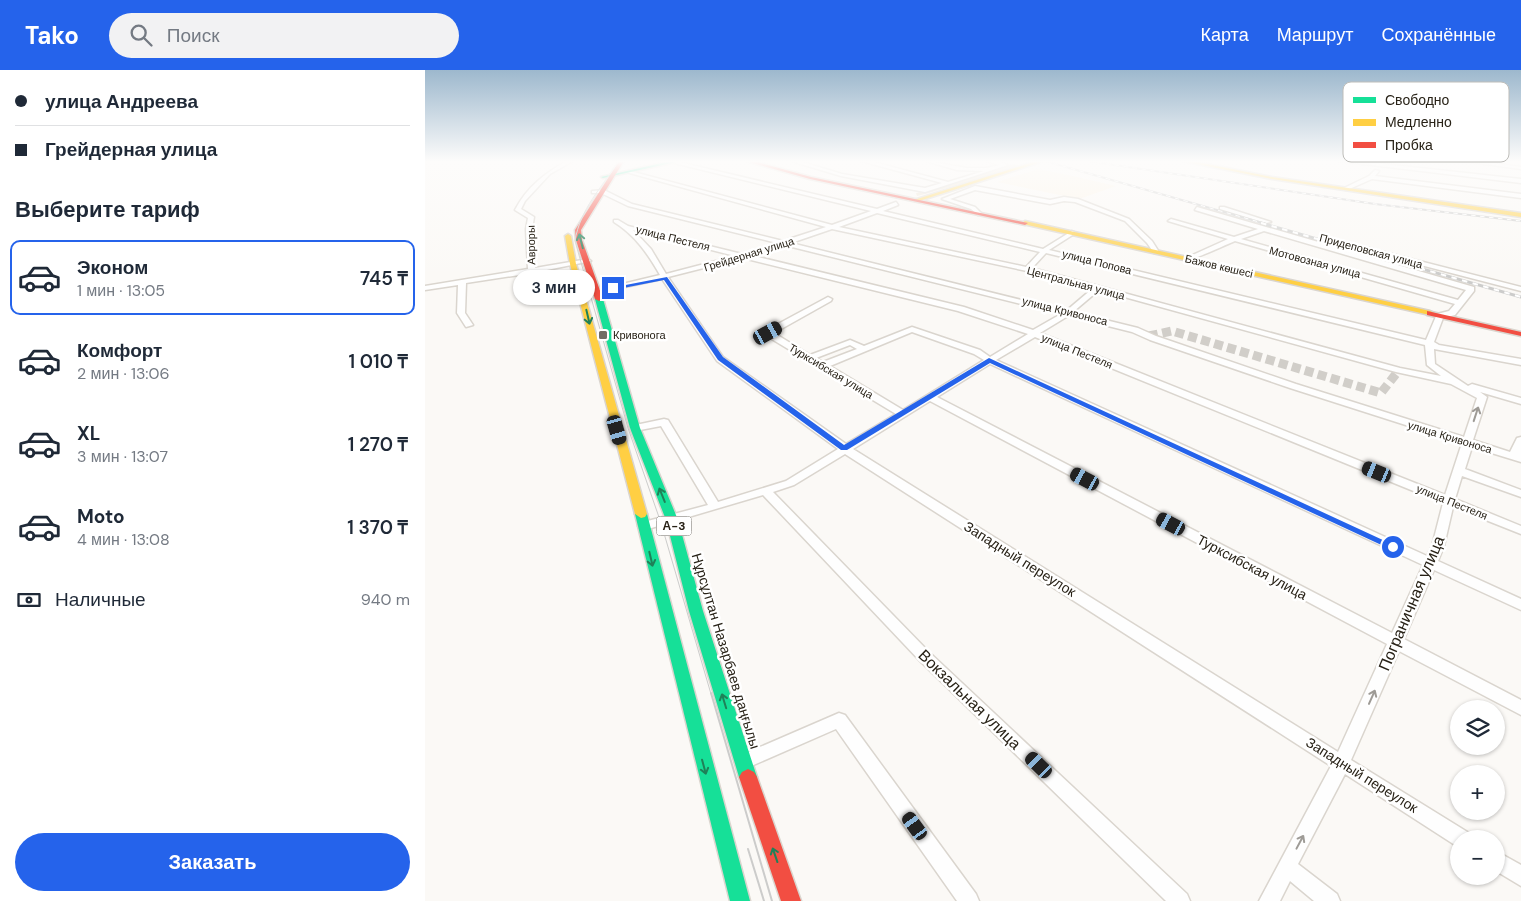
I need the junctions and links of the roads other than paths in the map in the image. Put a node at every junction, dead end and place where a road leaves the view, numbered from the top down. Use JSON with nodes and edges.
{"nodes":[{"id":1,"x":523,"y":200,"type":"edge"},
{"id":2,"x":592,"y":200,"type":"edge"},
{"id":3,"x":594,"y":200,"type":"edge"},
{"id":4,"x":618,"y":200,"type":"edge"},
{"id":5,"x":731,"y":200,"type":"edge"},
{"id":6,"x":827,"y":200,"type":"edge"},
{"id":7,"x":934,"y":200,"type":"edge"},
{"id":8,"x":947,"y":200,"type":"edge"},
{"id":9,"x":1038,"y":200,"type":"edge"},
{"id":10,"x":1060,"y":200,"type":"edge"},
{"id":11,"x":1073,"y":200,"type":"edge"},
{"id":12,"x":1418,"y":200,"type":"edge"},
{"id":13,"x":896,"y":204,"type":"dead end"},
{"id":14,"x":1222,"y":208,"type":"dead end"},
{"id":15,"x":1197,"y":210,"type":"dead end"},
{"id":16,"x":876,"y":212,"type":"junction"},
{"id":17,"x":977,"y":213,"type":"junction"},
{"id":18,"x":1521,"y":215,"type":"edge"},
{"id":19,"x":616,"y":221,"type":"dead end"},
{"id":20,"x":1171,"y":222,"type":"dead end"},
{"id":21,"x":627,"y":227,"type":"junction"},
{"id":22,"x":831,"y":227,"type":"junction"},
{"id":23,"x":1265,"y":229,"type":"junction"},
{"id":24,"x":1071,"y":233,"type":"junction"},
{"id":25,"x":1235,"y":239,"type":"junction"},
{"id":26,"x":788,"y":242,"type":"junction"},
{"id":27,"x":1148,"y":247,"type":"junction"},
{"id":28,"x":1045,"y":250,"type":"junction"},
{"id":29,"x":745,"y":256,"type":"junction"},
{"id":30,"x":1188,"y":259,"type":"junction"},
{"id":31,"x":588,"y":261,"type":"junction"},
{"id":32,"x":573,"y":264,"type":"junction"},
{"id":33,"x":1028,"y":269,"type":"junction"},
{"id":34,"x":532,"y":271,"type":"junction"},
{"id":35,"x":665,"y":278,"type":"junction"},
{"id":36,"x":462,"y":282,"type":"junction"},
{"id":37,"x":425,"y":288,"type":"edge"},
{"id":38,"x":1097,"y":288,"type":"junction"},
{"id":39,"x":1521,"y":289,"type":"edge"},
{"id":40,"x":597,"y":291,"type":"junction"},
{"id":41,"x":828,"y":299,"type":"dead end"},
{"id":42,"x":1460,"y":303,"type":"junction"},
{"id":43,"x":1069,"y":312,"type":"junction"},
{"id":44,"x":1440,"y":316,"type":"junction"},
{"id":45,"x":469,"y":325,"type":"dead end"},
{"id":46,"x":1033,"y":333,"type":"junction"},
{"id":47,"x":1521,"y":334,"type":"edge"},
{"id":48,"x":1429,"y":343,"type":"junction"},
{"id":49,"x":864,"y":348,"type":"junction"},
{"id":50,"x":809,"y":358,"type":"junction"},
{"id":51,"x":989,"y":360,"type":"junction"},
{"id":52,"x":1521,"y":362,"type":"edge"},
{"id":53,"x":822,"y":366,"type":"junction"},
{"id":54,"x":1453,"y":381,"type":"junction"},
{"id":55,"x":929,"y":397,"type":"junction"},
{"id":56,"x":1521,"y":401,"type":"edge"},
{"id":57,"x":902,"y":413,"type":"junction"},
{"id":58,"x":635,"y":428,"type":"junction"},
{"id":59,"x":1521,"y":440,"type":"edge"},
{"id":60,"x":1467,"y":442,"type":"junction"},
{"id":61,"x":844,"y":448,"type":"junction"},
{"id":62,"x":1517,"y":457,"type":"edge"},
{"id":63,"x":1459,"y":471,"type":"junction"},
{"id":64,"x":765,"y":491,"type":"junction"},
{"id":65,"x":1521,"y":494,"type":"edge"},
{"id":66,"x":1449,"y":501,"type":"junction"},
{"id":67,"x":715,"y":508,"type":"junction"},
{"id":68,"x":672,"y":520,"type":"junction"},
{"id":69,"x":644,"y":526,"type":"junction"},
{"id":70,"x":1521,"y":530,"type":"edge"},
{"id":71,"x":1428,"y":563,"type":"junction"},
{"id":72,"x":1521,"y":605,"type":"edge"},
{"id":73,"x":1396,"y":643,"type":"junction"},
{"id":74,"x":1521,"y":708,"type":"edge"},
{"id":75,"x":743,"y":762,"type":"junction"},
{"id":76,"x":1342,"y":762,"type":"junction"},
{"id":77,"x":1450,"y":831,"type":"edge"},
{"id":78,"x":1505,"y":866,"type":"edge"},
{"id":79,"x":1287,"y":867,"type":"junction"},
{"id":80,"x":1521,"y":876,"type":"edge"},
{"id":81,"x":740,"y":901,"type":"edge"},
{"id":82,"x":791,"y":901,"type":"edge"},
{"id":83,"x":969,"y":901,"type":"edge"},
{"id":84,"x":1180,"y":901,"type":"edge"},
{"id":85,"x":1269,"y":901,"type":"edge"},
{"id":86,"x":1330,"y":901,"type":"edge"}],
"edges":[{"from":1,"to":34,"type":"street","name":"Авроры"},
{"from":2,"to":32,"type":"main road","name":"Нұрсұлтан Назарбаев даңғылы"},
{"from":31,"to":3,"type":"main road","name":"Нұрсұлтан Назарбаев даңғылы","number":"А-3","one_way":true},
{"from":4,"to":26,"type":"street","name":"улица Кривоноса"},
{"from":5,"to":22,"type":"street","name":"Центральная улица"},
{"from":6,"to":16,"type":"street","name":"улица Попова"},
{"from":7,"to":17,"type":"main road","name":"Бажов көшесі"},
{"from":8,"to":17,"type":"street"},
{"from":9,"to":10,"type":"street"},
{"from":11,"to":27,"type":"street"},
{"from":12,"to":18,"type":"main road"},
{"from":13,"to":16,"type":"street","name":"Грейдерная улица"},
{"from":14,"to":39,"type":"street","name":"Придеповская улица"},
{"from":15,"to":23,"type":"street"},
{"from":16,"to":22,"type":"street","name":"Грейдерная улица"},
{"from":16,"to":28,"type":"street","name":"улица Попова"},
{"from":17,"to":24,"type":"main road","name":"Бажов көшесі"},
{"from":19,"to":21,"type":"street","name":"улица Пестеля"},
{"from":20,"to":25,"type":"street","name":"Мотовозная улица"},
{"from":21,"to":29,"type":"street","name":"улица Пестеля"},
{"from":21,"to":35,"type":"street","name":"Западный переулок"},
{"from":22,"to":26,"type":"street","name":"Грейдерная улица"},
{"from":22,"to":33,"type":"street","name":"Центральная улица"},
{"from":23,"to":25,"type":"street"},
{"from":23,"to":42,"type":"street"},
{"from":24,"to":27,"type":"main road","name":"Бажов көшесі"},
{"from":24,"to":28,"type":"street"},
{"from":25,"to":30,"type":"street"},
{"from":25,"to":42,"type":"street","name":"Мотовозная улица"},
{"from":26,"to":29,"type":"street","name":"Грейдерная улица"},
{"from":26,"to":43,"type":"street","name":"улица Кривоноса"},
{"from":27,"to":30,"type":"main road","name":"Бажов көшесі"},
{"from":28,"to":33,"type":"street"},
{"from":28,"to":48,"type":"street","name":"улица Попова"},
{"from":29,"to":35,"type":"street","name":"Грейдерная улица"},
{"from":29,"to":46,"type":"street","name":"улица Пестеля"},
{"from":30,"to":44,"type":"main road","name":"Бажов көшесі"},
{"from":31,"to":32,"type":"street","name":"Авроры"},
{"from":31,"to":40,"type":"main road","name":"Нұрсұлтан Назарбаев даңғылы","number":"А-3"},
{"from":32,"to":34,"type":"street","name":"Авроры"},
{"from":32,"to":69,"type":"main road","name":"Нұрсұлтан Назарбаев даңғылы","one_way":true},
{"from":33,"to":38,"type":"street","name":"Центральная улица"},
{"from":34,"to":36,"type":"street","name":"Авроры"},
{"from":35,"to":40,"type":"street","name":"Грейдерная улица"},
{"from":35,"to":61,"type":"street","name":"Западный переулок"},
{"from":36,"to":37,"type":"street","name":"Авроры"},
{"from":36,"to":45,"type":"street"},
{"from":38,"to":43,"type":"street"},
{"from":38,"to":54,"type":"street","name":"Центральная улица"},
{"from":40,"to":58,"type":"main road","name":"Нұрсұлтан Назарбаев даңғылы","number":"А-3"},
{"from":41,"to":50,"type":"street","name":"Турксибская улица"},
{"from":42,"to":44,"type":"street"},
{"from":43,"to":46,"type":"street"},
{"from":43,"to":60,"type":"street","name":"улица Кривоноса"},
{"from":44,"to":47,"type":"main road","name":"Бажов көшесі"},
{"from":44,"to":48,"type":"street"},
{"from":46,"to":51,"type":"street"},
{"from":46,"to":66,"type":"street","name":"улица Пестеля"},
{"from":48,"to":52,"type":"street","name":"улица Попова"},
{"from":48,"to":54,"type":"street","name":"Пограничная улица"},
{"from":49,"to":50,"type":"street"},
{"from":49,"to":51,"type":"street"},
{"from":49,"to":53,"type":"street"},
{"from":50,"to":53,"type":"street","name":"Турксибская улица"},
{"from":51,"to":55,"type":"street"},
{"from":51,"to":71,"type":"street"},
{"from":53,"to":57,"type":"street","name":"Турксибская улица"},
{"from":54,"to":56,"type":"street","name":"Центральная улица"},
{"from":60,"to":54,"type":"street","name":"Пограничная улица","one_way":true},
{"from":55,"to":57,"type":"street"},
{"from":55,"to":73,"type":"street","name":"Турксибская улица"},
{"from":57,"to":61,"type":"street"},
{"from":58,"to":67,"type":"street"},
{"from":68,"to":58,"type":"main road","name":"Нұрсұлтан Назарбаев даңғылы","number":"А-3","one_way":true},
{"from":59,"to":62,"type":"street"},
{"from":60,"to":62,"type":"street","name":"улица Кривоноса"},
{"from":60,"to":63,"type":"street","name":"Пограничная улица"},
{"from":61,"to":64,"type":"street"},
{"from":61,"to":76,"type":"street","name":"Западный переулок"},
{"from":63,"to":65,"type":"street"},
{"from":63,"to":66,"type":"street","name":"Пограничная улица"},
{"from":64,"to":67,"type":"street"},
{"from":64,"to":84,"type":"street","name":"Вокзальная улица"},
{"from":66,"to":70,"type":"street","name":"улица Пестеля"},
{"from":66,"to":71,"type":"street","name":"Пограничная улица"},
{"from":67,"to":68,"type":"street"},
{"from":68,"to":69,"type":"street"},
{"from":75,"to":68,"type":"main road","name":"Нұрсұлтан Назарбаев даңғылы","number":"А-3","one_way":true},
{"from":69,"to":81,"type":"main road","name":"Нұрсұлтан Назарбаев даңғылы","one_way":true},
{"from":71,"to":72,"type":"street"},
{"from":71,"to":73,"type":"street","name":"Пограничная улица"},
{"from":73,"to":74,"type":"street","name":"Турксибская улица"},
{"from":76,"to":73,"type":"street","name":"Пограничная улица","one_way":true},
{"from":82,"to":75,"type":"main road","name":"Нұрсұлтан Назарбаев даңғылы","number":"А-3","one_way":true},
{"from":75,"to":83,"type":"street"},
{"from":76,"to":77,"type":"street","name":"Западный переулок"},
{"from":79,"to":76,"type":"street","name":"Пограничная улица","one_way":true},
{"from":78,"to":80,"type":"street"},
{"from":79,"to":85,"type":"street","name":"Пограничная улица"},
{"from":79,"to":86,"type":"street"}]}
